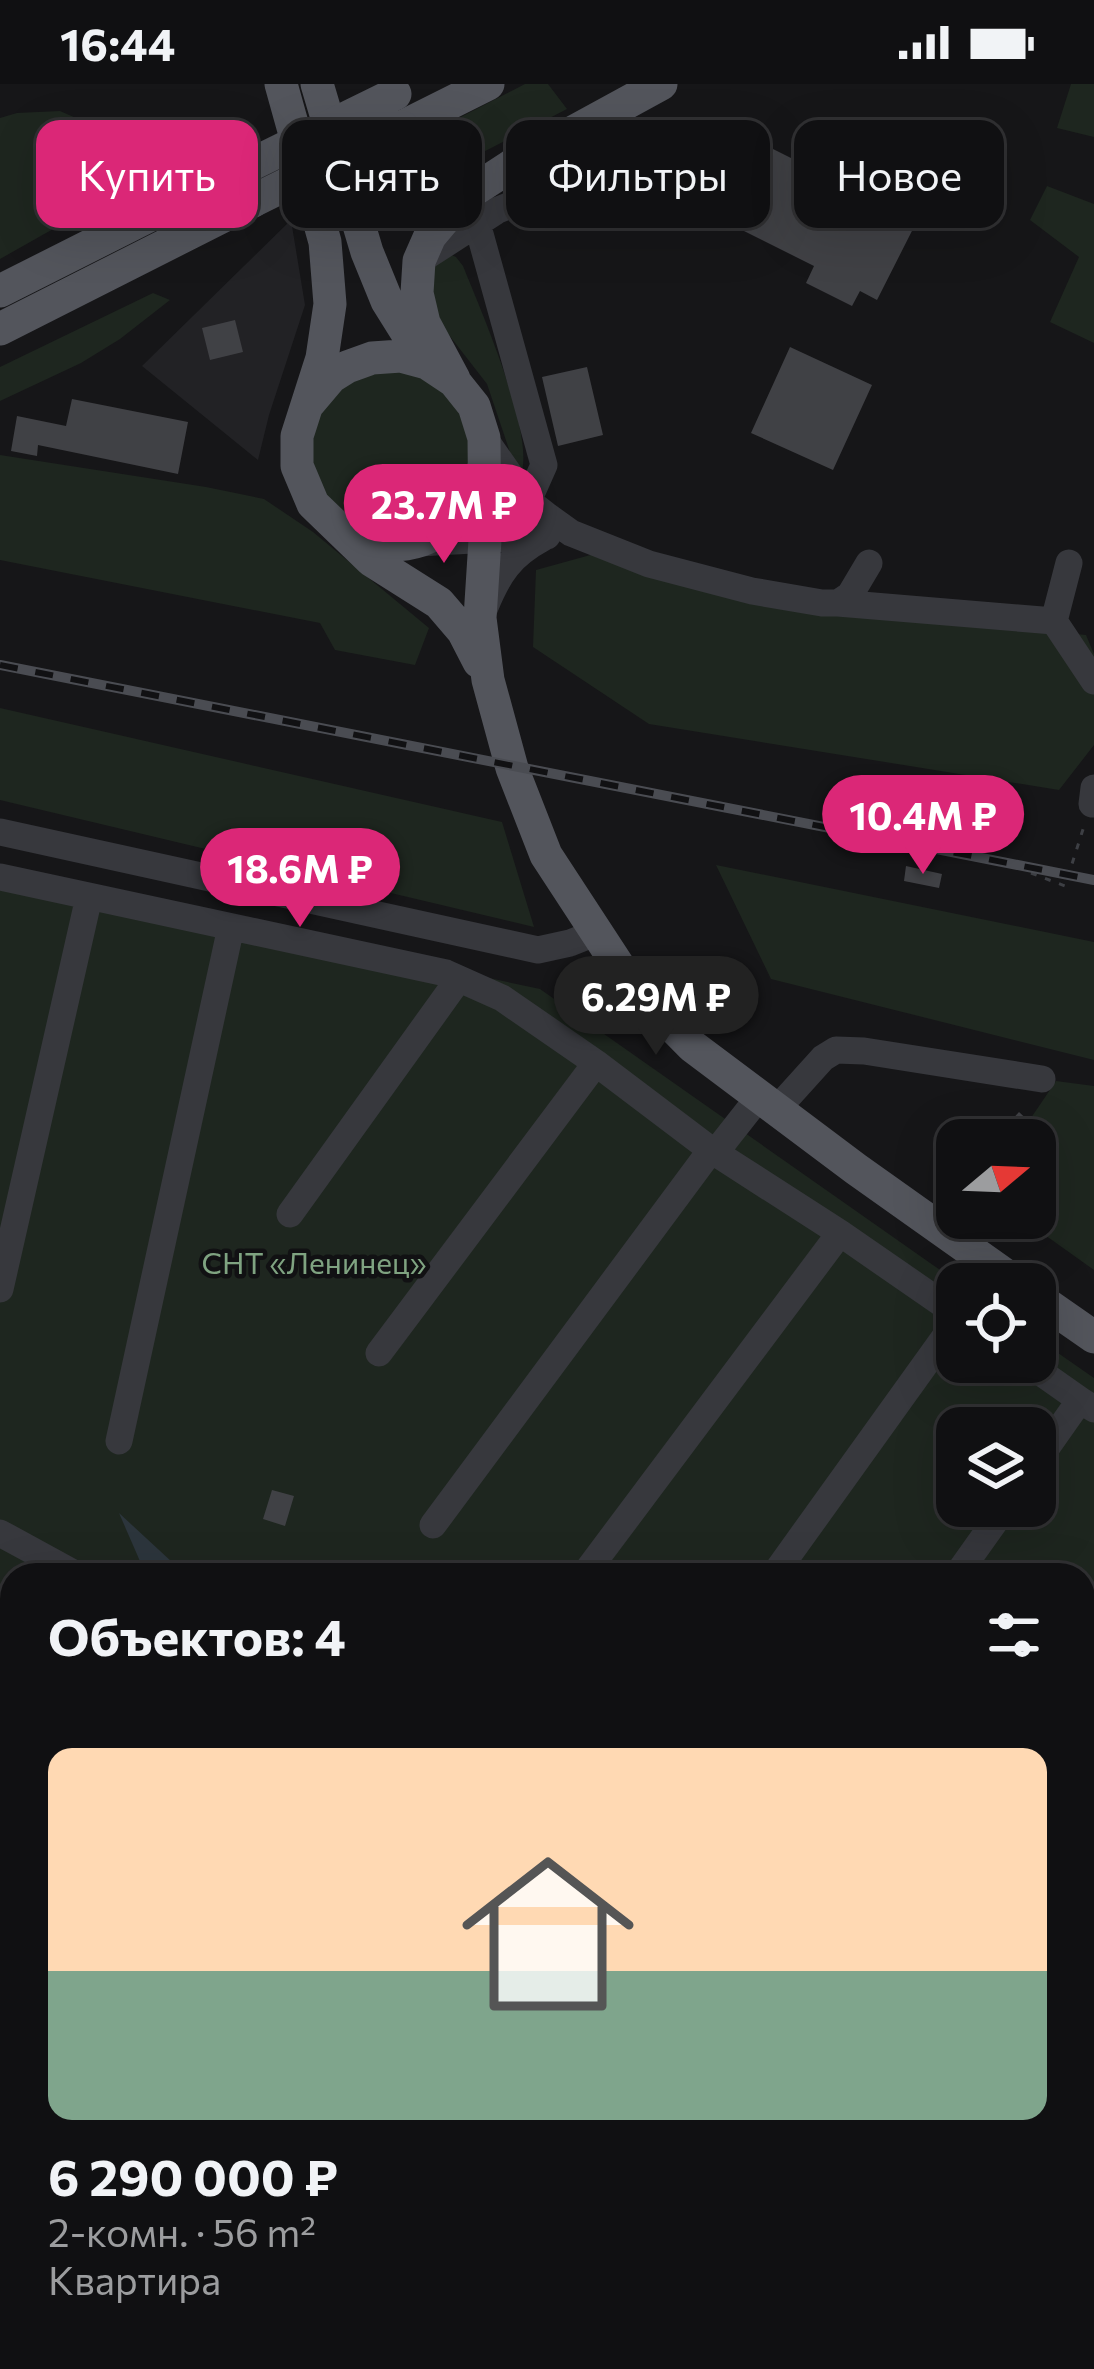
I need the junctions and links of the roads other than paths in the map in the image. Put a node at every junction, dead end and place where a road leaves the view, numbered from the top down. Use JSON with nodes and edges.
{"nodes":[{"id":1,"x":281,"y":84,"type":"edge"},
{"id":2,"x":317,"y":84,"type":"edge"},
{"id":3,"x":488,"y":84,"type":"edge"},
{"id":4,"x":661,"y":84,"type":"edge"},
{"id":5,"x":404,"y":102,"type":"edge"},
{"id":6,"x":327,"y":120,"type":"edge"},
{"id":7,"x":482,"y":198,"type":"edge"},
{"id":8,"x":360,"y":228,"type":"edge"},
{"id":9,"x":443,"y":228,"type":"edge"},
{"id":10,"x":475,"y":228,"type":"edge"},
{"id":11,"x":0,"y":291,"type":"edge"},
{"id":12,"x":0,"y":329,"type":"edge"},
{"id":13,"x":441,"y":372,"type":"junction"},
{"id":14,"x":309,"y":403,"type":"junction"},
{"id":15,"x":484,"y":452,"type":"junction"},
{"id":16,"x":528,"y":501,"type":"junction"},
{"id":17,"x":340,"y":531,"type":"junction"},
{"id":18,"x":559,"y":534,"type":"junction"},
{"id":19,"x":485,"y":540,"type":"junction"},
{"id":20,"x":407,"y":544,"type":"junction"},
{"id":21,"x":869,"y":563,"type":"dead end"},
{"id":22,"x":1069,"y":563,"type":"dead end"},
{"id":23,"x":838,"y":603,"type":"junction"},
{"id":24,"x":480,"y":618,"type":"junction"},
{"id":25,"x":1054,"y":621,"type":"junction"},
{"id":26,"x":488,"y":680,"type":"junction"},
{"id":27,"x":1094,"y":681,"type":"edge"},
{"id":28,"x":0,"y":832,"type":"edge"},
{"id":29,"x":0,"y":878,"type":"edge"},
{"id":30,"x":89,"y":897,"type":"junction"},
{"id":31,"x":231,"y":927,"type":"junction"},
{"id":32,"x":595,"y":933,"type":"junction"},
{"id":33,"x":458,"y":980,"type":"junction"},
{"id":34,"x":596,"y":1063,"type":"junction"},
{"id":35,"x":1042,"y":1079,"type":"dead end"},
{"id":36,"x":767,"y":1104,"type":"junction"},
{"id":37,"x":713,"y":1152,"type":"junction"},
{"id":38,"x":290,"y":1214,"type":"dead end"},
{"id":39,"x":840,"y":1233,"type":"junction"},
{"id":40,"x":989,"y":1263,"type":"edge"},
{"id":41,"x":0,"y":1288,"type":"edge"},
{"id":42,"x":936,"y":1302,"type":"edge"},
{"id":43,"x":1056,"y":1311,"type":"edge"},
{"id":44,"x":1094,"y":1337,"type":"edge"},
{"id":45,"x":936,"y":1347,"type":"edge"},
{"id":46,"x":379,"y":1353,"type":"dead end"},
{"id":47,"x":1056,"y":1383,"type":"edge"},
{"id":48,"x":1087,"y":1404,"type":"edge"},
{"id":49,"x":1056,"y":1440,"type":"edge"},
{"id":50,"x":119,"y":1441,"type":"dead end"},
{"id":51,"x":433,"y":1525,"type":"dead end"},
{"id":52,"x":991,"y":1527,"type":"edge"},
{"id":53,"x":0,"y":1533,"type":"edge"},
{"id":54,"x":54,"y":1563,"type":"edge"},
{"id":55,"x":593,"y":1563,"type":"edge"},
{"id":56,"x":783,"y":1563,"type":"edge"},
{"id":57,"x":966,"y":1563,"type":"edge"}],
"edges":[{"from":1,"to":14,"type":"main road"},
{"from":2,"to":6,"type":"main road"},
{"from":3,"to":5,"type":"main road"},
{"from":4,"to":7,"type":"main road"},
{"from":5,"to":11,"type":"main road","bridge":true},
{"from":5,"to":12,"type":"main road","bridge":true},
{"from":8,"to":13,"type":"main road"},
{"from":9,"to":13,"type":"main road"},
{"from":10,"to":16,"type":"street"},
{"from":13,"to":14,"type":"main road"},
{"from":13,"to":15,"type":"main road"},
{"from":14,"to":17,"type":"main road"},
{"from":15,"to":16,"type":"street"},
{"from":15,"to":19,"type":"main road"},
{"from":15,"to":20,"type":"main road"},
{"from":16,"to":18,"type":"street"},
{"from":17,"to":20,"type":"main road"},
{"from":17,"to":26,"type":"main road"},
{"from":18,"to":19,"type":"street"},
{"from":18,"to":23,"type":"street"},
{"from":18,"to":24,"type":"street"},
{"from":19,"to":20,"type":"street"},
{"from":19,"to":24,"type":"main road"},
{"from":21,"to":23,"type":"street"},
{"from":22,"to":25,"type":"street"},
{"from":23,"to":25,"type":"street"},
{"from":24,"to":26,"type":"main road"},
{"from":25,"to":27,"type":"street"},
{"from":26,"to":32,"type":"main road"},
{"from":28,"to":32,"type":"street"},
{"from":29,"to":30,"type":"street"},
{"from":30,"to":31,"type":"street"},
{"from":30,"to":41,"type":"street"},
{"from":31,"to":33,"type":"street"},
{"from":31,"to":50,"type":"street"},
{"from":32,"to":36,"type":"main road"},
{"from":33,"to":34,"type":"street"},
{"from":33,"to":38,"type":"street"},
{"from":34,"to":37,"type":"street"},
{"from":34,"to":46,"type":"street"},
{"from":35,"to":36,"type":"street"},
{"from":36,"to":37,"type":"street"},
{"from":36,"to":40,"type":"main road"},
{"from":37,"to":39,"type":"street"},
{"from":37,"to":51,"type":"street"},
{"from":39,"to":42,"type":"street"},
{"from":39,"to":55,"type":"street"},
{"from":43,"to":44,"type":"main road"},
{"from":45,"to":56,"type":"street"},
{"from":47,"to":48,"type":"street"},
{"from":48,"to":49,"type":"street"},
{"from":52,"to":57,"type":"street"},
{"from":53,"to":54,"type":"street"}]}
